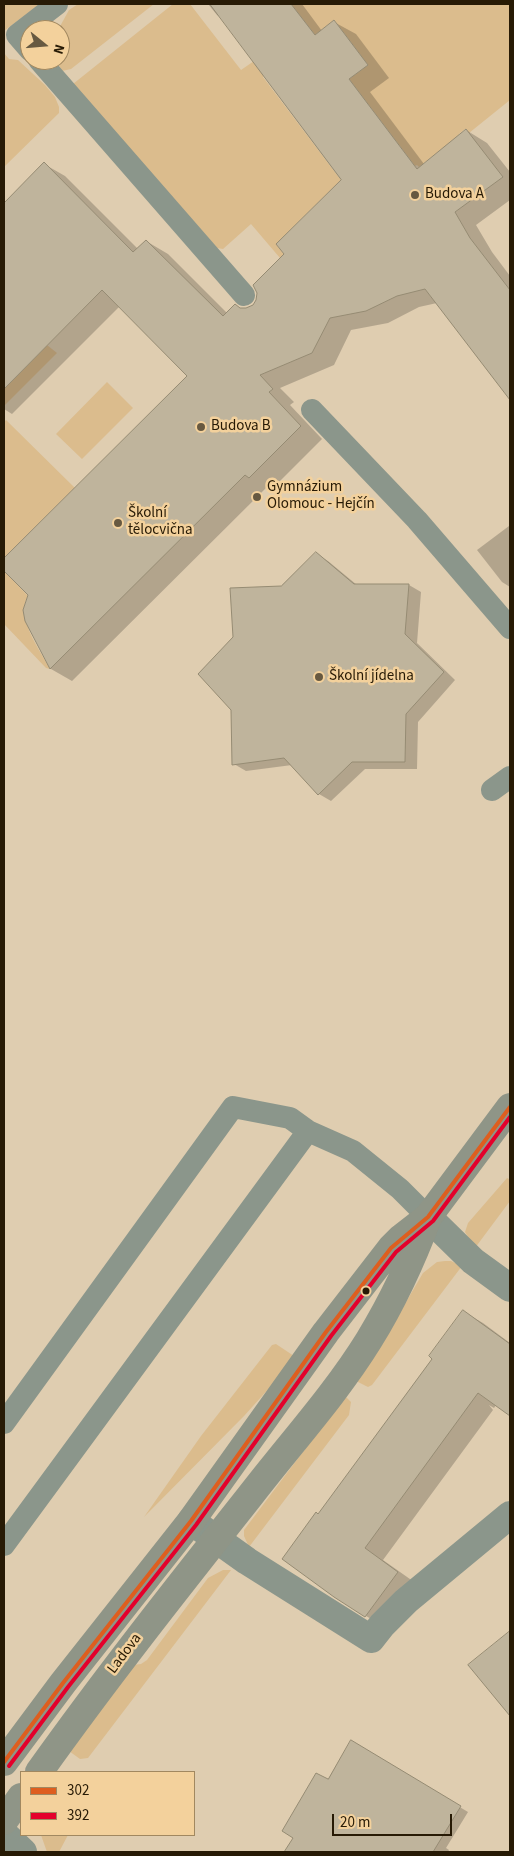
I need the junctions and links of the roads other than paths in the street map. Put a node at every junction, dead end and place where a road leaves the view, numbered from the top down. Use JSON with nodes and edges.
{"nodes":[{"id":1,"x":57,"y":4,"type":"edge"},
{"id":2,"x":36,"y":20,"type":"edge"},
{"id":3,"x":48,"y":70,"type":"edge"},
{"id":4,"x":244,"y":295,"type":"dead end"},
{"id":5,"x":312,"y":410,"type":"dead end"},
{"id":6,"x":510,"y":628,"type":"edge"},
{"id":7,"x":510,"y":777,"type":"edge"},
{"id":8,"x":492,"y":790,"type":"dead end"},
{"id":9,"x":510,"y":1107,"type":"edge"},
{"id":10,"x":308,"y":1131,"type":"junction"},
{"id":11,"x":428,"y":1217,"type":"junction"},
{"id":12,"x":510,"y":1288,"type":"edge"},
{"id":13,"x":4,"y":1423,"type":"edge"},
{"id":14,"x":510,"y":1515,"type":"edge"},
{"id":15,"x":191,"y":1521,"type":"junction"},
{"id":16,"x":216,"y":1539,"type":"junction"},
{"id":17,"x":4,"y":1546,"type":"edge"},
{"id":18,"x":4,"y":1762,"type":"edge"},
{"id":19,"x":39,"y":1771,"type":"edge"},
{"id":20,"x":20,"y":1798,"type":"edge"},
{"id":21,"x":4,"y":1821,"type":"edge"},
{"id":22,"x":4,"y":1834,"type":"edge"},
{"id":23,"x":23,"y":1852,"type":"edge"}],
"edges":[{"from":1,"to":2,"type":"lane"},
{"from":3,"to":4,"type":"lane"},
{"from":5,"to":6,"type":"lane"},
{"from":7,"to":8,"type":"lane"},
{"from":9,"to":11,"type":"main road","name":"Ladova"},
{"from":10,"to":11,"type":"lane"},
{"from":10,"to":13,"type":"lane"},
{"from":10,"to":17,"type":"lane"},
{"from":11,"to":12,"type":"street"},
{"from":11,"to":15,"type":"main road","name":"Ladova"},
{"from":11,"to":16,"type":"main road","name":"Ladova"},
{"from":14,"to":16,"type":"street"},
{"from":15,"to":16,"type":"street"},
{"from":15,"to":18,"type":"main road","name":"Ladova"},
{"from":16,"to":19,"type":"main road","name":"Ladova"},
{"from":20,"to":21,"type":"main road"},
{"from":22,"to":23,"type":"street"}]}
